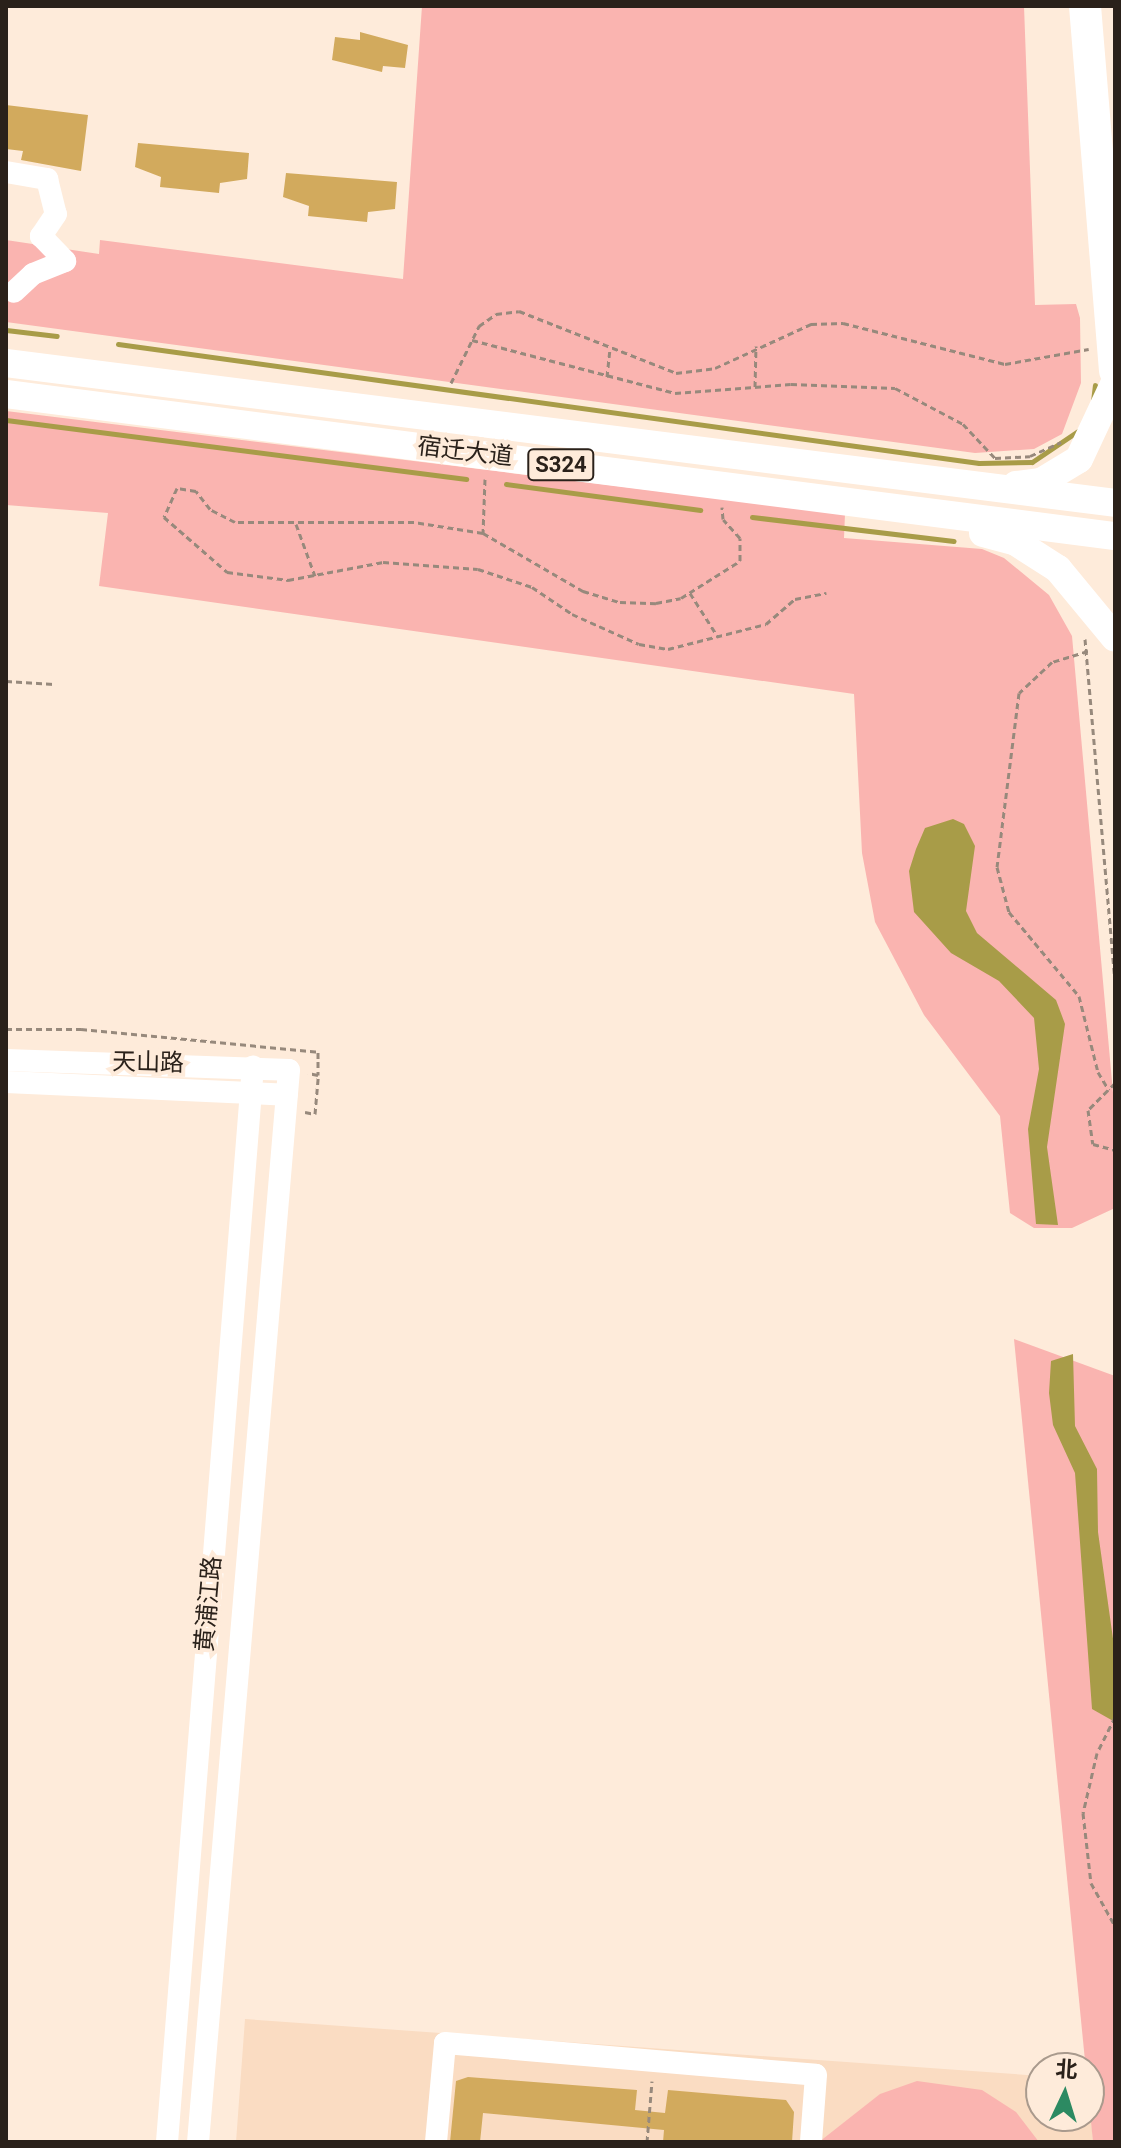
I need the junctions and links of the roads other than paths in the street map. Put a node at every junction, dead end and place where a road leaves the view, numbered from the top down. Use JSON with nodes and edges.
{"nodes":[{"id":1,"x":1085,"y":6,"type":"edge"},
{"id":2,"x":6,"y":172,"type":"edge"},
{"id":3,"x":14,"y":292,"type":"dead end"},
{"id":4,"x":6,"y":363,"type":"edge"},
{"id":5,"x":1103,"y":365,"type":"edge"},
{"id":6,"x":1115,"y":382,"type":"edge"},
{"id":7,"x":6,"y":394,"type":"edge"},
{"id":8,"x":995,"y":488,"type":"junction"},
{"id":9,"x":1115,"y":503,"type":"edge"},
{"id":10,"x":885,"y":506,"type":"junction"},
{"id":11,"x":1115,"y":536,"type":"edge"},
{"id":12,"x":1115,"y":638,"type":"edge"},
{"id":13,"x":6,"y":1060,"type":"edge"},
{"id":14,"x":253,"y":1066,"type":"junction"},
{"id":15,"x":289,"y":1070,"type":"joint"},
{"id":16,"x":6,"y":1082,"type":"edge"},
{"id":17,"x":250,"y":1090,"type":"junction"},
{"id":18,"x":287,"y":1095,"type":"junction"},
{"id":19,"x":167,"y":2142,"type":"edge"},
{"id":20,"x":198,"y":2142,"type":"edge"},
{"id":21,"x":436,"y":2142,"type":"edge"},
{"id":22,"x":811,"y":2142,"type":"edge"}],
"edges":[{"from":1,"to":5,"type":"highway"},
{"from":2,"to":3,"type":"street"},
{"from":4,"to":8,"type":"main road","name":"宿迁大道","number":"S324"},
{"from":6,"to":8,"type":"main road"},
{"from":7,"to":10,"type":"main road","name":"宿迁大道","number":"S324"},
{"from":8,"to":9,"type":"main road","name":"宿迁大道","number":"S324"},
{"from":10,"to":11,"type":"main road","name":"宿迁大道","number":"S324"},
{"from":10,"to":12,"type":"main road"},
{"from":13,"to":14,"type":"street","name":"天山路"},
{"from":14,"to":15,"type":"street","name":"天山路"},
{"from":14,"to":17,"type":"street","name":"黄浦江路"},
{"from":15,"to":18,"type":"street","name":"黄浦江路"},
{"from":16,"to":17,"type":"street","name":"天山路"},
{"from":17,"to":18,"type":"street","name":"天山路"},
{"from":17,"to":19,"type":"street","name":"黄浦江路"},
{"from":18,"to":20,"type":"street","name":"黄浦江路"},
{"from":21,"to":22,"type":"street"}]}
